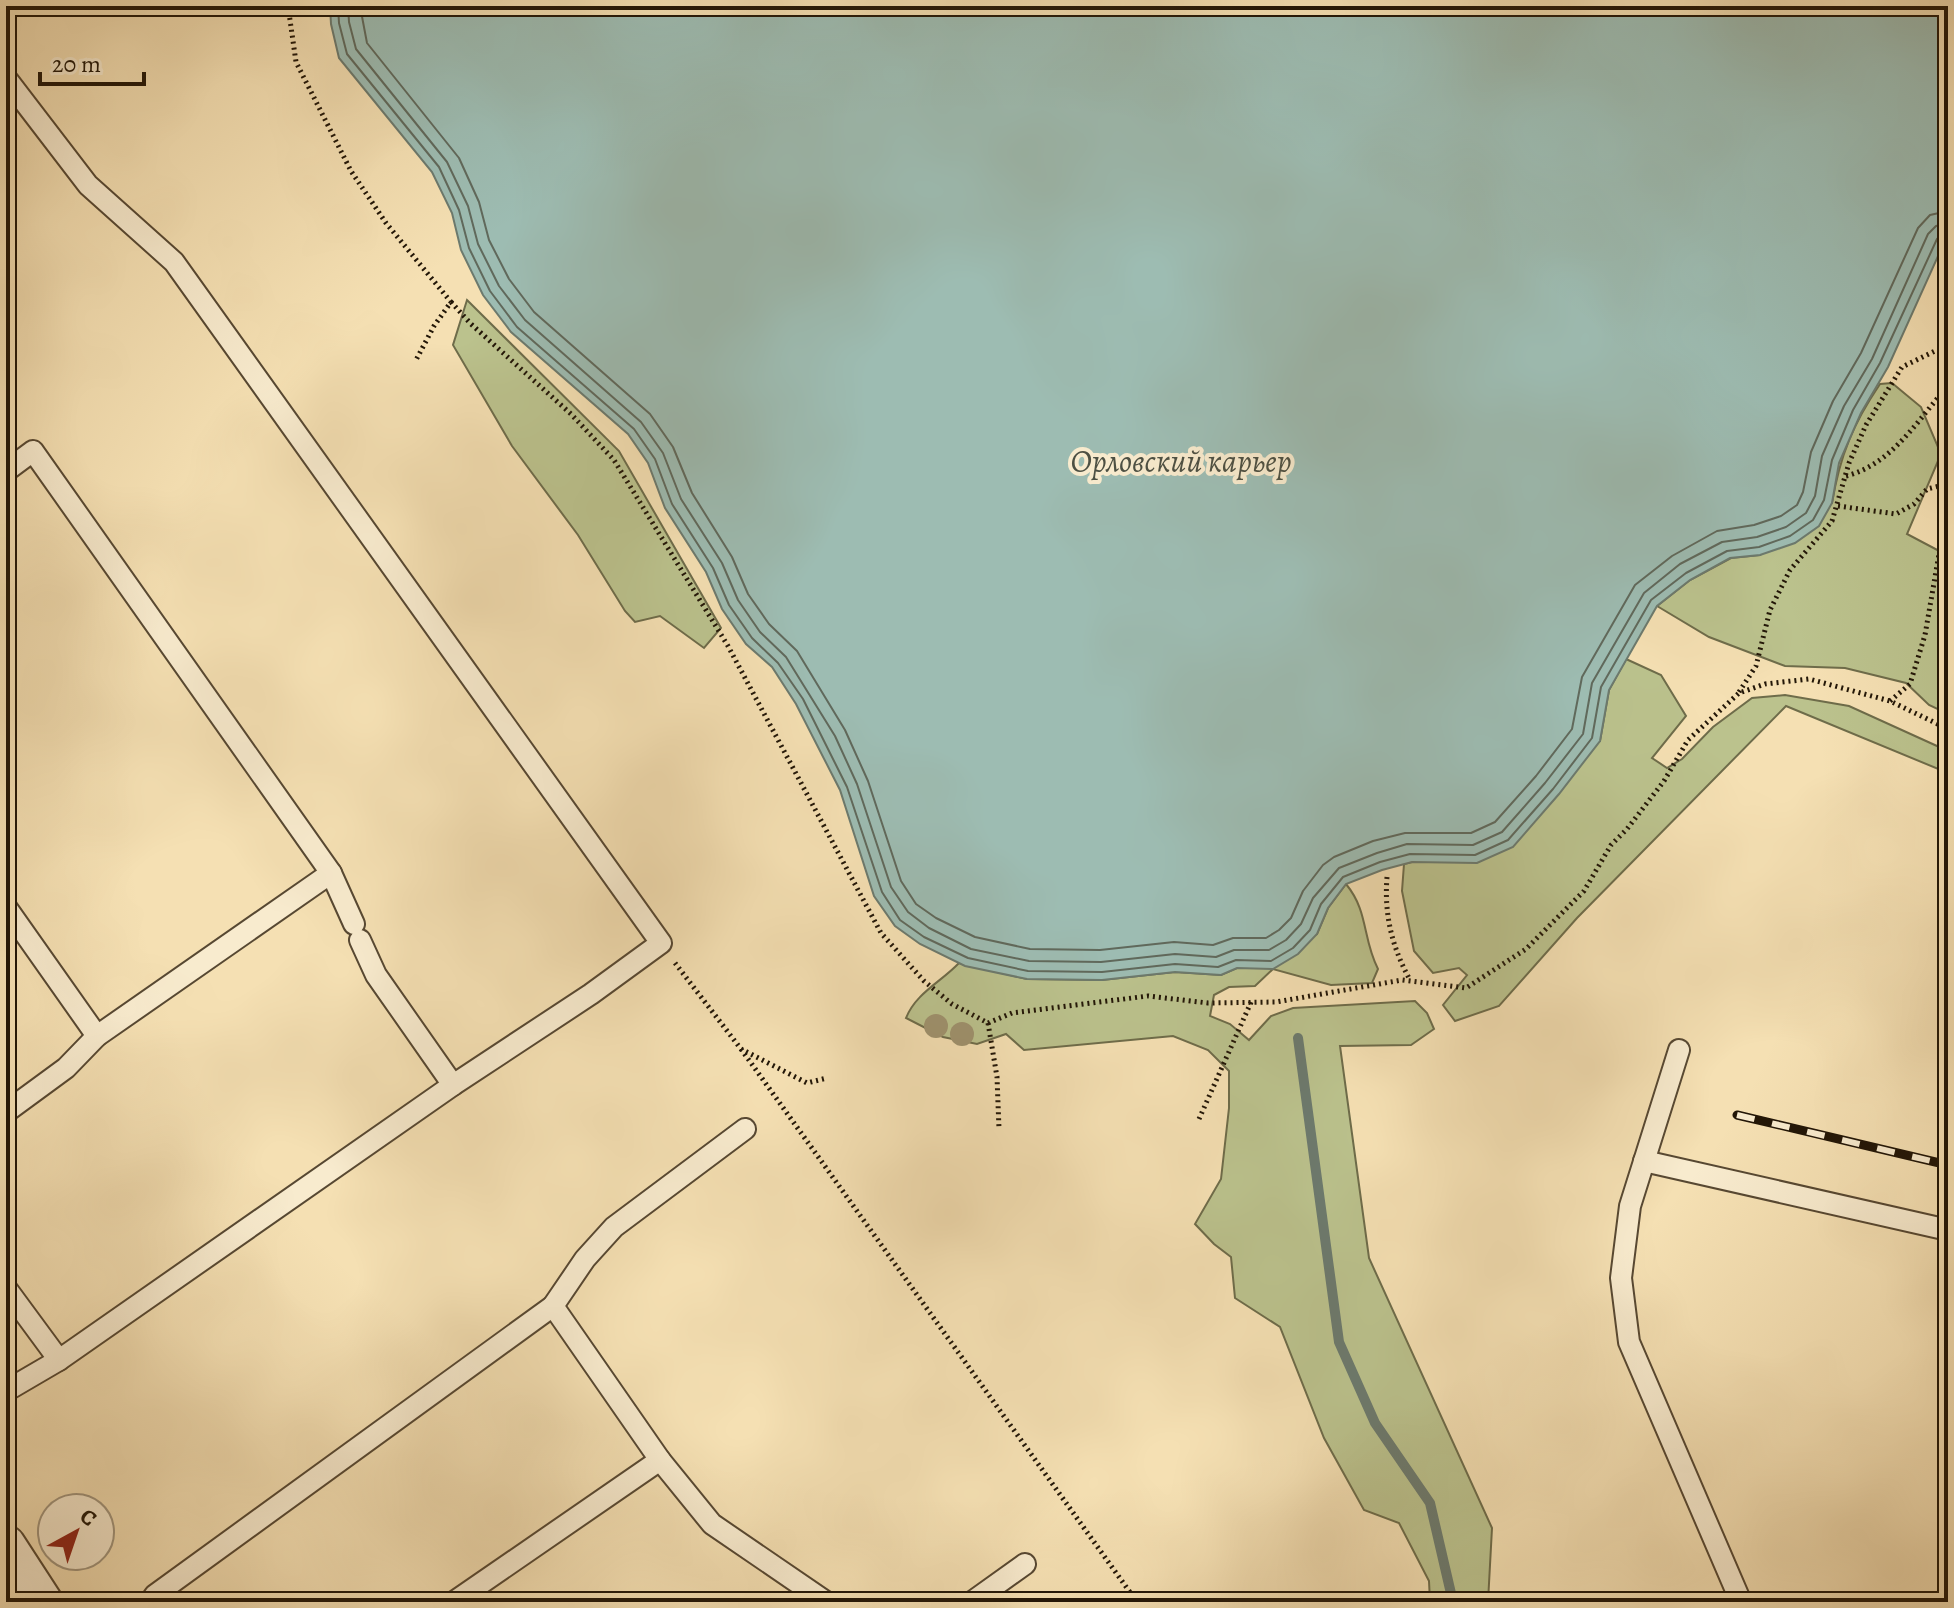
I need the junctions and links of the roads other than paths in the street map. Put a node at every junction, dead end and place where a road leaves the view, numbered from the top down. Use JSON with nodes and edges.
{"nodes":[{"id":1,"x":6,"y":78,"type":"edge"},
{"id":2,"x":6,"y":471,"type":"edge"},
{"id":3,"x":331,"y":873,"type":"junction"},
{"id":4,"x":6,"y":907,"type":"edge"},
{"id":5,"x":97,"y":1036,"type":"junction"},
{"id":6,"x":1679,"y":1050,"type":"dead end"},
{"id":7,"x":453,"y":1085,"type":"junction"},
{"id":8,"x":6,"y":1112,"type":"edge"},
{"id":9,"x":745,"y":1129,"type":"dead end"},
{"id":10,"x":1644,"y":1161,"type":"junction"},
{"id":11,"x":1948,"y":1230,"type":"edge"},
{"id":12,"x":6,"y":1288,"type":"edge"},
{"id":13,"x":553,"y":1306,"type":"junction"},
{"id":14,"x":59,"y":1360,"type":"junction"},
{"id":15,"x":6,"y":1391,"type":"edge"},
{"id":16,"x":660,"y":1460,"type":"junction"},
{"id":17,"x":6,"y":1545,"type":"edge"},
{"id":18,"x":1025,"y":1564,"type":"dead end"},
{"id":19,"x":43,"y":1602,"type":"edge"},
{"id":20,"x":150,"y":1602,"type":"edge"},
{"id":21,"x":454,"y":1602,"type":"edge"},
{"id":22,"x":826,"y":1602,"type":"edge"},
{"id":23,"x":972,"y":1602,"type":"edge"},
{"id":24,"x":1741,"y":1602,"type":"edge"}],
"edges":[{"from":1,"to":7,"type":"lane"},
{"from":2,"to":3,"type":"lane"},
{"from":3,"to":5,"type":"lane"},
{"from":3,"to":7,"type":"lane"},
{"from":4,"to":5,"type":"lane"},
{"from":5,"to":8,"type":"lane"},
{"from":6,"to":10,"type":"lane"},
{"from":7,"to":14,"type":"lane"},
{"from":9,"to":13,"type":"lane"},
{"from":10,"to":11,"type":"lane"},
{"from":10,"to":24,"type":"lane"},
{"from":12,"to":14,"type":"lane"},
{"from":13,"to":16,"type":"lane"},
{"from":13,"to":20,"type":"lane"},
{"from":14,"to":15,"type":"lane"},
{"from":16,"to":21,"type":"lane"},
{"from":16,"to":22,"type":"lane"},
{"from":17,"to":19,"type":"street"},
{"from":18,"to":23,"type":"lane"}]}
